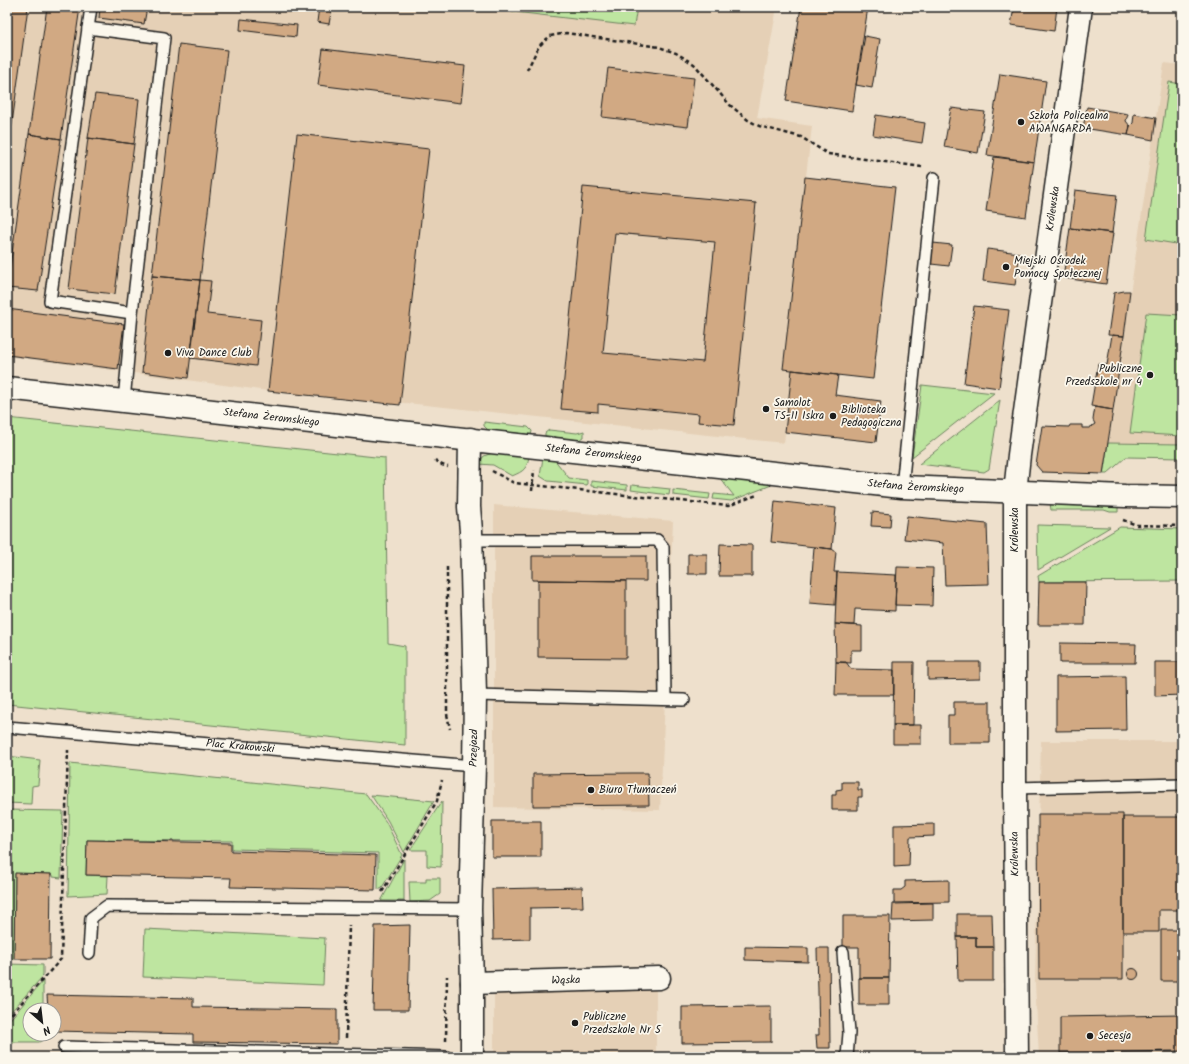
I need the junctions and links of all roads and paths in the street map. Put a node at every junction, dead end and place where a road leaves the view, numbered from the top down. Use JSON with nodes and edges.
{"nodes":[{"id":1,"x":91,"y":7,"type":"edge"},
{"id":2,"x":1081,"y":7,"type":"edge"},
{"id":3,"x":88,"y":28,"type":"junction"},
{"id":4,"x":527,"y":70,"type":"dead end"},
{"id":5,"x":934,"y":178,"type":"joint"},
{"id":6,"x":132,"y":313,"type":"junction"},
{"id":7,"x":7,"y":388,"type":"edge"},
{"id":8,"x":124,"y":402,"type":"junction"},
{"id":9,"x":470,"y":440,"type":"junction"},
{"id":10,"x":902,"y":487,"type":"junction"},
{"id":11,"x":1015,"y":492,"type":"junction"},
{"id":12,"x":1182,"y":497,"type":"edge"},
{"id":13,"x":470,"y":540,"type":"junction"},
{"id":14,"x":475,"y":695,"type":"junction"},
{"id":15,"x":664,"y":699,"type":"junction"},
{"id":16,"x":684,"y":700,"type":"dead end"},
{"id":17,"x":7,"y":727,"type":"edge"},
{"id":18,"x":69,"y":732,"type":"junction"},
{"id":19,"x":445,"y":764,"type":"junction"},
{"id":20,"x":474,"y":766,"type":"junction"},
{"id":21,"x":1182,"y":784,"type":"edge"},
{"id":22,"x":1015,"y":788,"type":"junction"},
{"id":23,"x":350,"y":909,"type":"junction"},
{"id":24,"x":372,"y":909,"type":"junction"},
{"id":25,"x":470,"y":910,"type":"junction"},
{"id":26,"x":844,"y":952,"type":"dead end"},
{"id":27,"x":89,"y":953,"type":"dead end"},
{"id":28,"x":660,"y":978,"type":"dead end"},
{"id":29,"x":472,"y":983,"type":"junction"},
{"id":30,"x":7,"y":1019,"type":"edge"},
{"id":31,"x":64,"y":1047,"type":"dead end"},
{"id":32,"x":346,"y":1055,"type":"junction"},
{"id":33,"x":446,"y":1057,"type":"edge"},
{"id":34,"x":472,"y":1057,"type":"edge"},
{"id":35,"x":847,"y":1057,"type":"edge"},
{"id":36,"x":1018,"y":1057,"type":"edge"}],
"edges":[{"from":1,"to":3,"type":"lane"},
{"from":2,"to":11,"type":"street","name":"Królewska"},
{"from":3,"to":6,"type":"lane"},
{"from":3,"to":6,"type":"lane"},
{"from":4,"to":5,"type":"path"},
{"from":5,"to":10,"type":"lane"},
{"from":6,"to":8,"type":"lane"},
{"from":7,"to":8,"type":"street","name":"Stefana Żeromskiego"},
{"from":8,"to":9,"type":"street","name":"Stefana Żeromskiego"},
{"from":9,"to":10,"type":"street","name":"Stefana Żeromskiego"},
{"from":9,"to":13,"type":"street","name":"Przejazd"},
{"from":10,"to":11,"type":"street","name":"Stefana Żeromskiego"},
{"from":11,"to":12,"type":"street","name":"Stefana Żeromskiego"},
{"from":11,"to":22,"type":"street","name":"Królewska"},
{"from":13,"to":14,"type":"street","name":"Przejazd"},
{"from":13,"to":15,"type":"lane"},
{"from":14,"to":15,"type":"lane"},
{"from":14,"to":20,"type":"street","name":"Przejazd"},
{"from":15,"to":16,"type":"lane"},
{"from":17,"to":18,"type":"lane","name":"Plac Krakowski"},
{"from":18,"to":19,"type":"lane","name":"Plac Krakowski"},
{"from":18,"to":30,"type":"path"},
{"from":19,"to":20,"type":"lane","name":"Plac Krakowski"},
{"from":19,"to":24,"type":"path"},
{"from":20,"to":25,"type":"street","name":"Przejazd"},
{"from":21,"to":22,"type":"lane"},
{"from":22,"to":36,"type":"street","name":"Królewska"},
{"from":23,"to":24,"type":"lane"},
{"from":23,"to":27,"type":"lane"},
{"from":23,"to":32,"type":"path"},
{"from":24,"to":25,"type":"lane"},
{"from":25,"to":29,"type":"street","name":"Przejazd"},
{"from":26,"to":35,"type":"lane"},
{"from":28,"to":29,"type":"street","name":"Wąska"},
{"from":29,"to":34,"type":"street","name":"Przejazd"},
{"from":31,"to":32,"type":"lane"},
{"from":32,"to":33,"type":"lane"}]}
